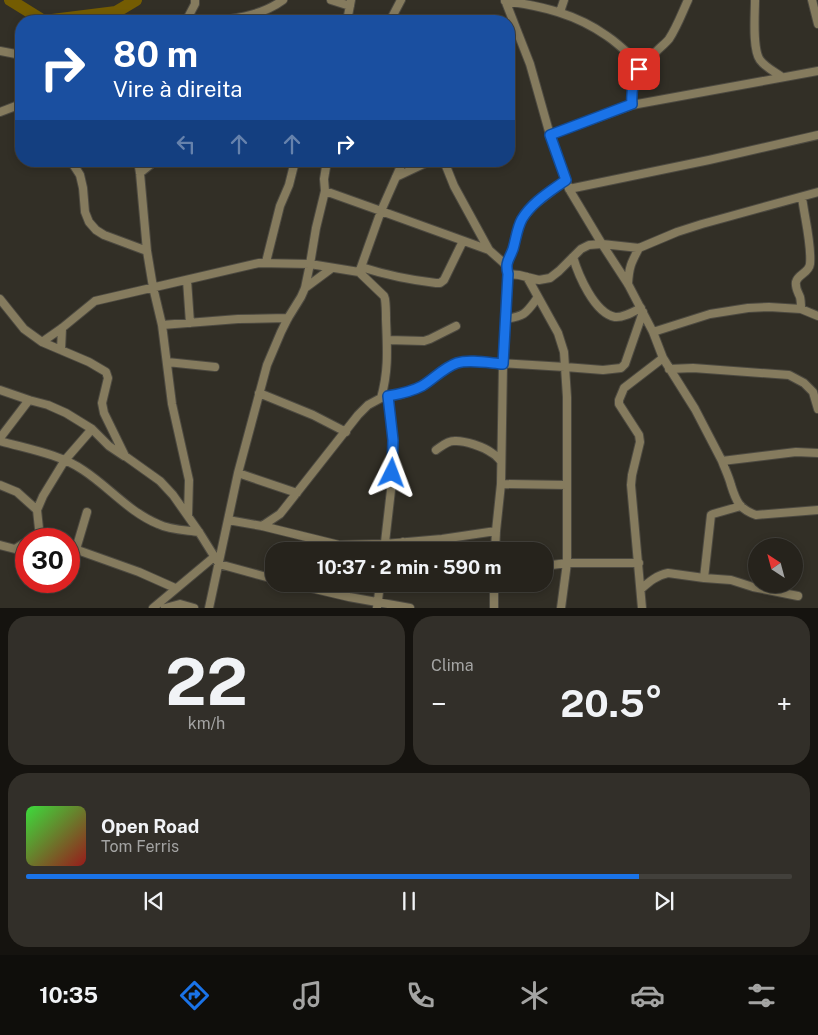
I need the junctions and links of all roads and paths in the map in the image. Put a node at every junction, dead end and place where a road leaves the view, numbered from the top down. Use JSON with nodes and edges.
{"nodes":[{"id":1,"x":195,"y":0,"type":"edge"},
{"id":2,"x":283,"y":0,"type":"edge"},
{"id":3,"x":331,"y":0,"type":"edge"},
{"id":4,"x":401,"y":0,"type":"edge"},
{"id":5,"x":564,"y":0,"type":"edge"},
{"id":6,"x":688,"y":0,"type":"edge"},
{"id":7,"x":754,"y":0,"type":"edge"},
{"id":8,"x":812,"y":0,"type":"edge"},
{"id":9,"x":505,"y":1,"type":"edge"},
{"id":10,"x":350,"y":3,"type":"edge"},
{"id":11,"x":560,"y":12,"type":"junction"},
{"id":12,"x":189,"y":15,"type":"edge"},
{"id":13,"x":248,"y":15,"type":"edge"},
{"id":14,"x":393,"y":15,"type":"edge"},
{"id":15,"x":511,"y":15,"type":"edge"},
{"id":16,"x":818,"y":24,"type":"edge"},
{"id":17,"x":515,"y":26,"type":"edge"},
{"id":18,"x":0,"y":51,"type":"edge"},
{"id":19,"x":15,"y":54,"type":"edge"},
{"id":20,"x":642,"y":66,"type":"junction"},
{"id":21,"x":818,"y":71,"type":"edge"},
{"id":22,"x":782,"y":77,"type":"junction"},
{"id":23,"x":632,"y":104,"type":"junction"},
{"id":24,"x":15,"y":106,"type":"edge"},
{"id":25,"x":0,"y":112,"type":"edge"},
{"id":26,"x":550,"y":135,"type":"junction"},
{"id":27,"x":818,"y":136,"type":"edge"},
{"id":28,"x":76,"y":167,"type":"edge"},
{"id":29,"x":139,"y":167,"type":"edge"},
{"id":30,"x":148,"y":167,"type":"edge"},
{"id":31,"x":294,"y":167,"type":"edge"},
{"id":32,"x":326,"y":167,"type":"edge"},
{"id":33,"x":401,"y":167,"type":"edge"},
{"id":34,"x":417,"y":167,"type":"edge"},
{"id":35,"x":447,"y":167,"type":"edge"},
{"id":36,"x":140,"y":173,"type":"junction"},
{"id":37,"x":396,"y":177,"type":"junction"},
{"id":38,"x":566,"y":180,"type":"junction"},
{"id":39,"x":569,"y":189,"type":"junction"},
{"id":40,"x":325,"y":192,"type":"junction"},
{"id":41,"x":818,"y":192,"type":"edge"},
{"id":42,"x":802,"y":197,"type":"junction"},
{"id":43,"x":381,"y":211,"type":"junction"},
{"id":44,"x":464,"y":241,"type":"junction"},
{"id":45,"x":602,"y":244,"type":"junction"},
{"id":46,"x":639,"y":248,"type":"junction"},
{"id":47,"x":489,"y":250,"type":"junction"},
{"id":48,"x":148,"y":252,"type":"junction"},
{"id":49,"x":573,"y":257,"type":"junction"},
{"id":50,"x":266,"y":262,"type":"junction"},
{"id":51,"x":310,"y":264,"type":"junction"},
{"id":52,"x":506,"y":265,"type":"junction"},
{"id":53,"x":332,"y":268,"type":"junction"},
{"id":54,"x":360,"y":269,"type":"junction"},
{"id":55,"x":508,"y":274,"type":"junction"},
{"id":56,"x":527,"y":277,"type":"junction"},
{"id":57,"x":187,"y":280,"type":"junction"},
{"id":58,"x":628,"y":284,"type":"junction"},
{"id":59,"x":153,"y":287,"type":"junction"},
{"id":60,"x":305,"y":288,"type":"junction"},
{"id":61,"x":538,"y":297,"type":"junction"},
{"id":62,"x":0,"y":299,"type":"edge"},
{"id":63,"x":801,"y":309,"type":"junction"},
{"id":64,"x":642,"y":310,"type":"junction"},
{"id":65,"x":818,"y":316,"type":"edge"},
{"id":66,"x":288,"y":318,"type":"junction"},
{"id":67,"x":505,"y":319,"type":"junction"},
{"id":68,"x":190,"y":322,"type":"junction"},
{"id":69,"x":162,"y":325,"type":"junction"},
{"id":70,"x":456,"y":326,"type":"dead end"},
{"id":71,"x":62,"y":328,"type":"junction"},
{"id":72,"x":653,"y":332,"type":"junction"},
{"id":73,"x":388,"y":340,"type":"junction"},
{"id":74,"x":42,"y":342,"type":"junction"},
{"id":75,"x":61,"y":350,"type":"junction"},
{"id":76,"x":663,"y":358,"type":"junction"},
{"id":77,"x":167,"y":362,"type":"junction"},
{"id":78,"x":503,"y":364,"type":"junction"},
{"id":79,"x":565,"y":367,"type":"junction"},
{"id":80,"x":215,"y":368,"type":"dead end"},
{"id":81,"x":669,"y":369,"type":"junction"},
{"id":82,"x":0,"y":390,"type":"edge"},
{"id":83,"x":260,"y":393,"type":"junction"},
{"id":84,"x":385,"y":397,"type":"junction"},
{"id":85,"x":29,"y":400,"type":"junction"},
{"id":86,"x":818,"y":409,"type":"edge"},
{"id":87,"x":92,"y":429,"type":"junction"},
{"id":88,"x":346,"y":432,"type":"junction"},
{"id":89,"x":0,"y":440,"type":"edge"},
{"id":90,"x":436,"y":450,"type":"dead end"},
{"id":91,"x":818,"y":453,"type":"edge"},
{"id":92,"x":125,"y":456,"type":"junction"},
{"id":93,"x":65,"y":460,"type":"junction"},
{"id":94,"x":501,"y":461,"type":"junction"},
{"id":95,"x":722,"y":461,"type":"junction"},
{"id":96,"x":238,"y":473,"type":"junction"},
{"id":97,"x":501,"y":484,"type":"junction"},
{"id":98,"x":0,"y":485,"type":"edge"},
{"id":99,"x":567,"y":485,"type":"junction"},
{"id":100,"x":297,"y":493,"type":"junction"},
{"id":101,"x":741,"y":506,"type":"junction"},
{"id":102,"x":37,"y":510,"type":"junction"},
{"id":103,"x":818,"y":510,"type":"edge"},
{"id":104,"x":88,"y":512,"type":"dead end"},
{"id":105,"x":188,"y":516,"type":"junction"},
{"id":106,"x":228,"y":520,"type":"junction"},
{"id":107,"x":262,"y":526,"type":"junction"},
{"id":108,"x":40,"y":528,"type":"edge"},
{"id":109,"x":80,"y":530,"type":"edge"},
{"id":110,"x":496,"y":531,"type":"junction"},
{"id":111,"x":199,"y":532,"type":"junction"},
{"id":112,"x":327,"y":542,"type":"edge"},
{"id":113,"x":385,"y":542,"type":"edge"},
{"id":114,"x":403,"y":542,"type":"edge"},
{"id":115,"x":496,"y":542,"type":"edge"},
{"id":116,"x":0,"y":545,"type":"edge"},
{"id":117,"x":15,"y":549,"type":"edge"},
{"id":118,"x":80,"y":551,"type":"edge"},
{"id":119,"x":214,"y":557,"type":"junction"},
{"id":120,"x":567,"y":563,"type":"junction"},
{"id":121,"x":218,"y":564,"type":"junction"},
{"id":122,"x":639,"y":564,"type":"junction"},
{"id":123,"x":553,"y":565,"type":"edge"},
{"id":124,"x":265,"y":576,"type":"edge"},
{"id":125,"x":704,"y":578,"type":"junction"},
{"id":126,"x":175,"y":588,"type":"junction"},
{"id":127,"x":641,"y":589,"type":"junction"},
{"id":128,"x":328,"y":592,"type":"edge"},
{"id":129,"x":379,"y":592,"type":"edge"},
{"id":130,"x":494,"y":592,"type":"edge"},
{"id":131,"x":798,"y":596,"type":"dead end"},
{"id":132,"x":377,"y":605,"type":"edge"},
{"id":133,"x":211,"y":606,"type":"edge"},
{"id":134,"x":153,"y":608,"type":"edge"},
{"id":135,"x":165,"y":608,"type":"edge"},
{"id":136,"x":194,"y":608,"type":"edge"},
{"id":137,"x":410,"y":608,"type":"edge"},
{"id":138,"x":494,"y":608,"type":"edge"},
{"id":139,"x":561,"y":608,"type":"edge"},
{"id":140,"x":642,"y":608,"type":"edge"}],
"edges":[{"from":1,"to":12,"type":"street"},
{"from":2,"to":13,"type":"street"},
{"from":3,"to":10,"type":"street"},
{"from":4,"to":14,"type":"street"},
{"from":5,"to":11,"type":"street"},
{"from":6,"to":20,"type":"street"},
{"from":7,"to":22,"type":"street"},
{"from":8,"to":16,"type":"street"},
{"from":9,"to":11,"type":"street"},
{"from":9,"to":15,"type":"street"},
{"from":11,"to":20,"type":"street"},
{"from":17,"to":26,"type":"street"},
{"from":18,"to":19,"type":"street"},
{"from":20,"to":23,"type":"street"},
{"from":21,"to":22,"type":"street"},
{"from":22,"to":23,"type":"street"},
{"from":23,"to":26,"type":"street"},
{"from":24,"to":25,"type":"street"},
{"from":26,"to":38,"type":"street"},
{"from":27,"to":39,"type":"street"},
{"from":28,"to":48,"type":"street"},
{"from":29,"to":36,"type":"street"},
{"from":30,"to":36,"type":"street"},
{"from":31,"to":50,"type":"street"},
{"from":32,"to":40,"type":"street"},
{"from":33,"to":37,"type":"street"},
{"from":34,"to":37,"type":"street"},
{"from":35,"to":47,"type":"street"},
{"from":36,"to":48,"type":"street"},
{"from":37,"to":43,"type":"street"},
{"from":38,"to":39,"type":"street"},
{"from":38,"to":52,"type":"street"},
{"from":39,"to":45,"type":"street"},
{"from":40,"to":43,"type":"street"},
{"from":40,"to":51,"type":"street"},
{"from":41,"to":42,"type":"street"},
{"from":42,"to":46,"type":"street"},
{"from":42,"to":63,"type":"street"},
{"from":43,"to":44,"type":"street"},
{"from":43,"to":54,"type":"street"},
{"from":44,"to":47,"type":"street"},
{"from":44,"to":54,"type":"street"},
{"from":45,"to":46,"type":"street"},
{"from":45,"to":49,"type":"street"},
{"from":45,"to":58,"type":"street"},
{"from":46,"to":58,"type":"street"},
{"from":47,"to":52,"type":"street"},
{"from":48,"to":59,"type":"street"},
{"from":49,"to":56,"type":"street"},
{"from":49,"to":64,"type":"street"},
{"from":50,"to":51,"type":"street"},
{"from":50,"to":57,"type":"street"},
{"from":51,"to":53,"type":"street"},
{"from":51,"to":60,"type":"street"},
{"from":52,"to":55,"type":"street"},
{"from":53,"to":54,"type":"street"},
{"from":53,"to":60,"type":"street"},
{"from":54,"to":73,"type":"street"},
{"from":55,"to":56,"type":"street"},
{"from":55,"to":67,"type":"street"},
{"from":56,"to":61,"type":"street"},
{"from":57,"to":59,"type":"street"},
{"from":57,"to":68,"type":"street"},
{"from":58,"to":64,"type":"street"},
{"from":59,"to":69,"type":"street"},
{"from":59,"to":71,"type":"street"},
{"from":60,"to":66,"type":"street"},
{"from":61,"to":67,"type":"street"},
{"from":61,"to":79,"type":"street"},
{"from":62,"to":74,"type":"street"},
{"from":63,"to":65,"type":"street"},
{"from":63,"to":72,"type":"street"},
{"from":64,"to":72,"type":"street"},
{"from":64,"to":79,"type":"street"},
{"from":66,"to":68,"type":"street"},
{"from":66,"to":83,"type":"street"},
{"from":67,"to":78,"type":"street"},
{"from":68,"to":69,"type":"street"},
{"from":69,"to":77,"type":"street"},
{"from":70,"to":73,"type":"street"},
{"from":71,"to":74,"type":"street"},
{"from":71,"to":75,"type":"street"},
{"from":72,"to":76,"type":"street"},
{"from":73,"to":84,"type":"street"},
{"from":74,"to":75,"type":"street"},
{"from":75,"to":92,"type":"street"},
{"from":76,"to":81,"type":"street"},
{"from":76,"to":122,"type":"street"},
{"from":77,"to":80,"type":"street"},
{"from":77,"to":105,"type":"street"},
{"from":78,"to":79,"type":"street"},
{"from":78,"to":84,"type":"street"},
{"from":78,"to":94,"type":"street"},
{"from":79,"to":99,"type":"street"},
{"from":81,"to":86,"type":"street"},
{"from":81,"to":95,"type":"street"},
{"from":82,"to":85,"type":"street"},
{"from":83,"to":88,"type":"street"},
{"from":83,"to":96,"type":"street"},
{"from":84,"to":88,"type":"street"},
{"from":84,"to":113,"type":"street"},
{"from":85,"to":87,"type":"street"},
{"from":85,"to":89,"type":"street"},
{"from":87,"to":92,"type":"street"},
{"from":87,"to":93,"type":"street"},
{"from":88,"to":100,"type":"street"},
{"from":89,"to":93,"type":"street"},
{"from":90,"to":94,"type":"street"},
{"from":91,"to":95,"type":"street"},
{"from":92,"to":105,"type":"street"},
{"from":93,"to":102,"type":"street"},
{"from":93,"to":111,"type":"street"},
{"from":94,"to":97,"type":"street"},
{"from":95,"to":101,"type":"street"},
{"from":96,"to":100,"type":"street"},
{"from":96,"to":106,"type":"street"},
{"from":97,"to":99,"type":"street"},
{"from":97,"to":110,"type":"street"},
{"from":98,"to":102,"type":"street"},
{"from":99,"to":120,"type":"street"},
{"from":100,"to":107,"type":"street"},
{"from":101,"to":103,"type":"street"},
{"from":101,"to":125,"type":"street"},
{"from":102,"to":108,"type":"street"},
{"from":104,"to":109,"type":"street"},
{"from":105,"to":111,"type":"street"},
{"from":106,"to":107,"type":"street"},
{"from":106,"to":121,"type":"street"},
{"from":107,"to":112,"type":"street"},
{"from":110,"to":114,"type":"street"},
{"from":110,"to":115,"type":"street"},
{"from":111,"to":119,"type":"street"},
{"from":116,"to":117,"type":"street"},
{"from":118,"to":126,"type":"street"},
{"from":119,"to":121,"type":"street"},
{"from":119,"to":126,"type":"street"},
{"from":120,"to":122,"type":"street"},
{"from":120,"to":123,"type":"street"},
{"from":120,"to":139,"type":"street"},
{"from":121,"to":124,"type":"street"},
{"from":121,"to":133,"type":"street"},
{"from":122,"to":127,"type":"street"},
{"from":125,"to":127,"type":"street"},
{"from":125,"to":131,"type":"street"},
{"from":126,"to":134,"type":"street"},
{"from":127,"to":140,"type":"street"},
{"from":128,"to":132,"type":"street"},
{"from":129,"to":132,"type":"street"},
{"from":130,"to":138,"type":"street"},
{"from":132,"to":137,"type":"street"},
{"from":135,"to":136,"type":"street"}]}
